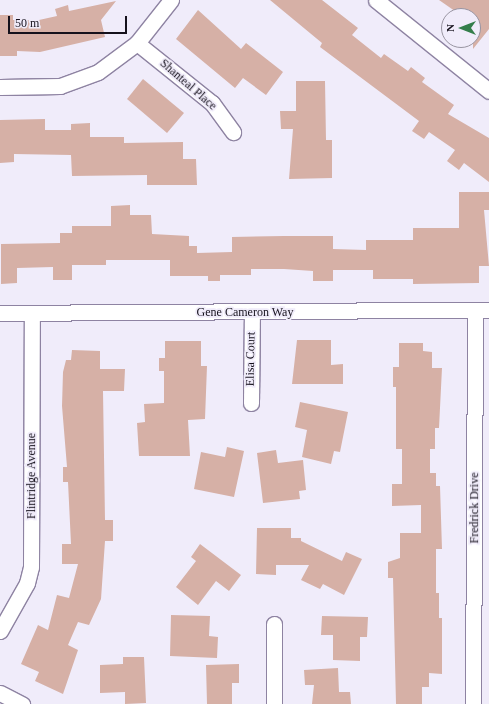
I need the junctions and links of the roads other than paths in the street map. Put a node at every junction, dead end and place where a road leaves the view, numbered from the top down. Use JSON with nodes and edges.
{"nodes":[{"id":1,"x":171,"y":0,"type":"edge"},
{"id":2,"x":376,"y":0,"type":"edge"},
{"id":3,"x":137,"y":43,"type":"junction"},
{"id":4,"x":0,"y":87,"type":"edge"},
{"id":5,"x":489,"y":90,"type":"edge"},
{"id":6,"x":233,"y":132,"type":"dead end"},
{"id":7,"x":482,"y":311,"type":"edge"},
{"id":8,"x":0,"y":313,"type":"edge"},
{"id":9,"x":32,"y":313,"type":"junction"},
{"id":10,"x":252,"y":314,"type":"junction"},
{"id":11,"x":251,"y":403,"type":"dead end"},
{"id":12,"x":274,"y":624,"type":"dead end"},
{"id":13,"x":0,"y":630,"type":"edge"},
{"id":14,"x":0,"y":693,"type":"edge"},
{"id":15,"x":22,"y":704,"type":"edge"},
{"id":16,"x":274,"y":704,"type":"edge"},
{"id":17,"x":473,"y":704,"type":"edge"}],
"edges":[{"from":1,"to":3,"type":"street"},
{"from":2,"to":5,"type":"street"},
{"from":3,"to":4,"type":"street"},
{"from":3,"to":6,"type":"street","name":"Shanteal Place"},
{"from":7,"to":10,"type":"street","name":"Gene Cameron Way"},
{"from":7,"to":17,"type":"street","name":"Fredrick Drive"},
{"from":8,"to":9,"type":"street","name":"Gene Cameron Way"},
{"from":9,"to":10,"type":"street","name":"Gene Cameron Way"},
{"from":9,"to":13,"type":"street","name":"Flintridge Avenue"},
{"from":10,"to":11,"type":"street","name":"Elisa Court"},
{"from":12,"to":16,"type":"street"},
{"from":14,"to":15,"type":"street"}]}
